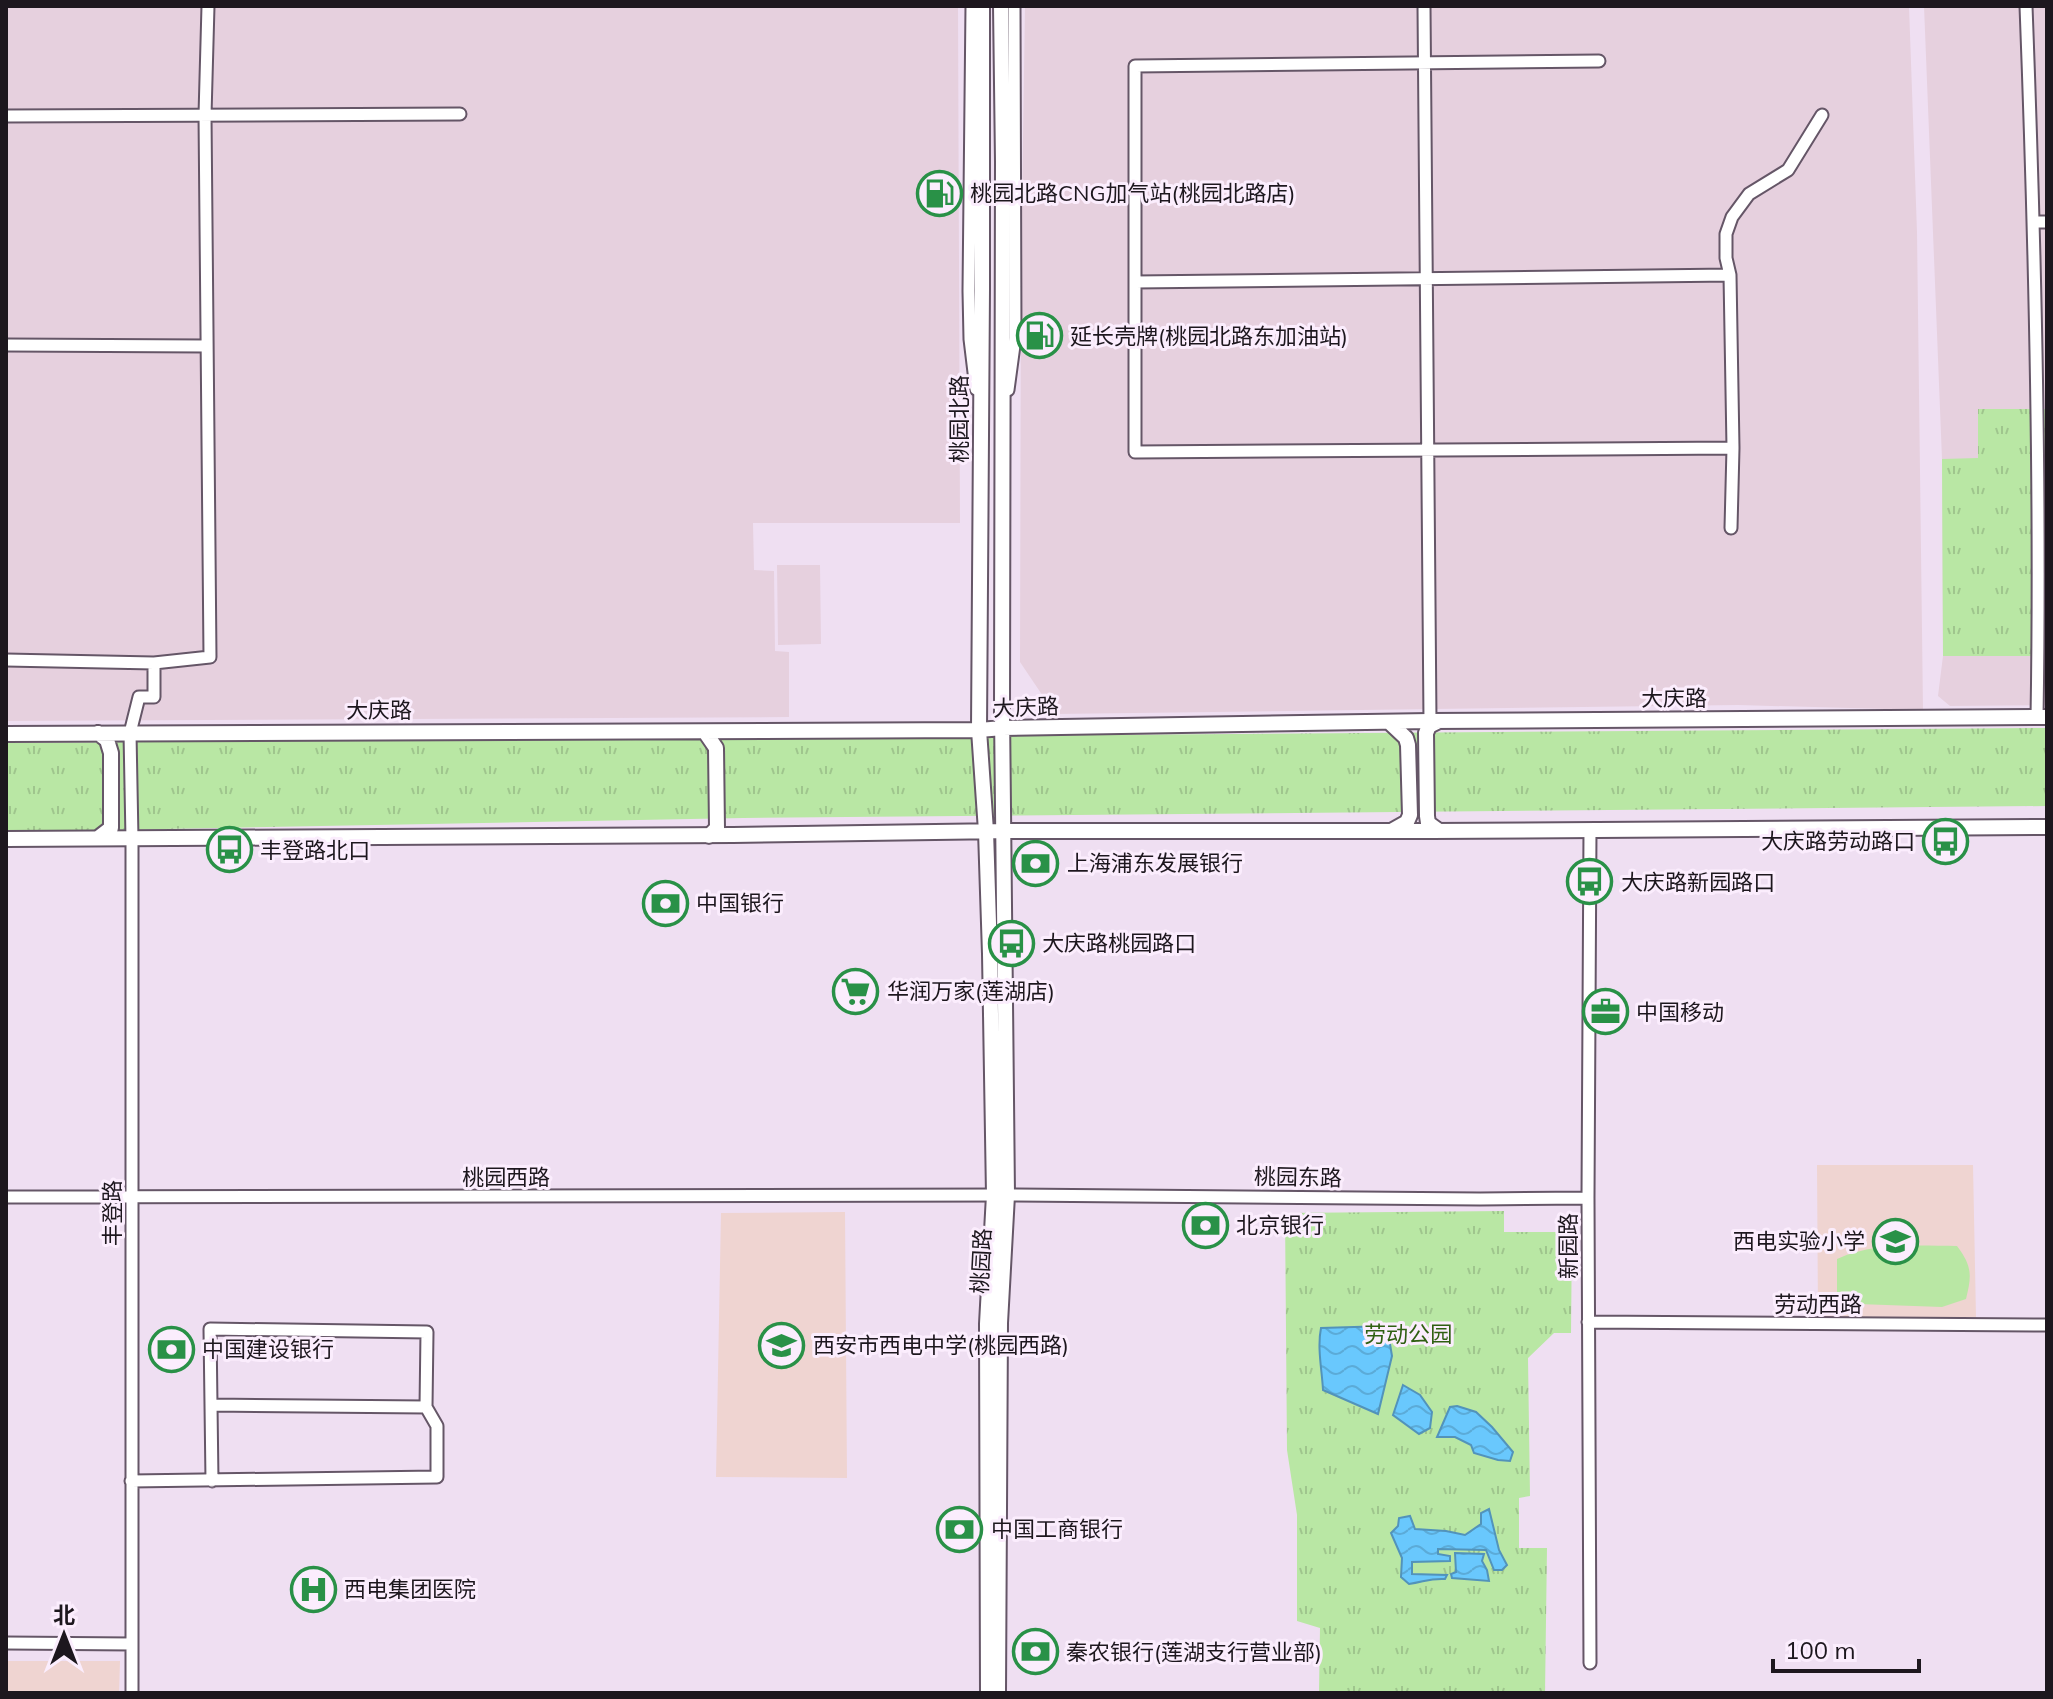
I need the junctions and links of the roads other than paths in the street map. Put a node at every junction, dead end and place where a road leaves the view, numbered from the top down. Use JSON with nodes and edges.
{"nodes":[{"id":1,"x":208,"y":6,"type":"edge"},
{"id":2,"x":972,"y":6,"type":"edge"},
{"id":3,"x":982,"y":6,"type":"edge"},
{"id":4,"x":1001,"y":6,"type":"edge"},
{"id":5,"x":1014,"y":6,"type":"edge"},
{"id":6,"x":1424,"y":6,"type":"edge"},
{"id":7,"x":2026,"y":6,"type":"edge"},
{"id":8,"x":1599,"y":61,"type":"dead end"},
{"id":9,"x":1425,"y":62,"type":"junction"},
{"id":10,"x":460,"y":114,"type":"dead end"},
{"id":11,"x":205,"y":115,"type":"junction"},
{"id":12,"x":1822,"y":115,"type":"dead end"},
{"id":13,"x":6,"y":116,"type":"edge"},
{"id":14,"x":2041,"y":222,"type":"edge"},
{"id":15,"x":1730,"y":275,"type":"junction"},
{"id":16,"x":1426,"y":279,"type":"junction"},
{"id":17,"x":1135,"y":282,"type":"junction"},
{"id":18,"x":6,"y":345,"type":"edge"},
{"id":19,"x":207,"y":346,"type":"junction"},
{"id":20,"x":981,"y":420,"type":"junction"},
{"id":21,"x":1002,"y":435,"type":"junction"},
{"id":22,"x":1733,"y":448,"type":"junction"},
{"id":23,"x":1428,"y":450,"type":"junction"},
{"id":24,"x":1731,"y":528,"type":"dead end"},
{"id":25,"x":6,"y":660,"type":"edge"},
{"id":26,"x":154,"y":663,"type":"junction"},
{"id":27,"x":2042,"y":718,"type":"edge"},
{"id":28,"x":1435,"y":721,"type":"junction"},
{"id":29,"x":1389,"y":722,"type":"junction"},
{"id":30,"x":1003,"y":728,"type":"junction"},
{"id":31,"x":979,"y":730,"type":"junction"},
{"id":32,"x":705,"y":732,"type":"junction"},
{"id":33,"x":730,"y":732,"type":"junction"},
{"id":34,"x":98,"y":733,"type":"junction"},
{"id":35,"x":128,"y":733,"type":"junction"},
{"id":36,"x":6,"y":734,"type":"edge"},
{"id":37,"x":2047,"y":827,"type":"edge"},
{"id":38,"x":1590,"y":830,"type":"junction"},
{"id":39,"x":986,"y":831,"type":"junction"},
{"id":40,"x":1004,"y":831,"type":"junction"},
{"id":41,"x":1391,"y":831,"type":"junction"},
{"id":42,"x":1439,"y":831,"type":"junction"},
{"id":43,"x":731,"y":835,"type":"junction"},
{"id":44,"x":709,"y":836,"type":"junction"},
{"id":45,"x":97,"y":838,"type":"junction"},
{"id":46,"x":6,"y":839,"type":"edge"},
{"id":47,"x":130,"y":839,"type":"junction"},
{"id":48,"x":1000,"y":1195,"type":"junction"},
{"id":49,"x":6,"y":1197,"type":"edge"},
{"id":50,"x":132,"y":1198,"type":"junction"},
{"id":51,"x":1588,"y":1198,"type":"junction"},
{"id":52,"x":1588,"y":1322,"type":"junction"},
{"id":53,"x":2047,"y":1325,"type":"edge"},
{"id":54,"x":211,"y":1405,"type":"junction"},
{"id":55,"x":426,"y":1407,"type":"junction"},
{"id":56,"x":131,"y":1481,"type":"junction"},
{"id":57,"x":212,"y":1481,"type":"junction"},
{"id":58,"x":6,"y":1643,"type":"edge"},
{"id":59,"x":132,"y":1644,"type":"junction"},
{"id":60,"x":1590,"y":1663,"type":"dead end"},
{"id":61,"x":132,"y":1693,"type":"edge"},
{"id":62,"x":988,"y":1693,"type":"edge"},
{"id":63,"x":998,"y":1693,"type":"edge"}],
"edges":[{"from":1,"to":11,"type":"street"},
{"from":2,"to":20,"type":"street"},
{"from":3,"to":20,"type":"main road","name":"桃园北路"},
{"from":4,"to":21,"type":"main road","name":"桃园北路"},
{"from":5,"to":21,"type":"street"},
{"from":6,"to":9,"type":"street"},
{"from":7,"to":14,"type":"street"},
{"from":8,"to":9,"type":"street"},
{"from":9,"to":16,"type":"street"},
{"from":9,"to":17,"type":"street"},
{"from":10,"to":11,"type":"street"},
{"from":11,"to":13,"type":"street"},
{"from":11,"to":19,"type":"street"},
{"from":12,"to":15,"type":"street"},
{"from":14,"to":27,"type":"street"},
{"from":15,"to":16,"type":"street"},
{"from":15,"to":22,"type":"street"},
{"from":16,"to":17,"type":"street"},
{"from":16,"to":23,"type":"street"},
{"from":17,"to":23,"type":"street"},
{"from":18,"to":19,"type":"street"},
{"from":19,"to":26,"type":"street"},
{"from":20,"to":31,"type":"main road","name":"桃园北路"},
{"from":21,"to":30,"type":"main road","name":"桃园北路"},
{"from":22,"to":23,"type":"street"},
{"from":22,"to":24,"type":"street"},
{"from":23,"to":28,"type":"street"},
{"from":25,"to":26,"type":"street"},
{"from":26,"to":35,"type":"street"},
{"from":27,"to":28,"type":"main road","name":"大庆路"},
{"from":28,"to":29,"type":"main road","name":"大庆路"},
{"from":28,"to":42,"type":"main road"},
{"from":29,"to":30,"type":"main road","name":"大庆路"},
{"from":29,"to":41,"type":"main road"},
{"from":30,"to":31,"type":"main road","name":"大庆路"},
{"from":30,"to":40,"type":"main road","name":"桃园北路"},
{"from":31,"to":33,"type":"main road","name":"大庆路"},
{"from":31,"to":39,"type":"main road","name":"桃园北路"},
{"from":32,"to":33,"type":"main road","name":"大庆路"},
{"from":32,"to":35,"type":"main road","name":"大庆路"},
{"from":32,"to":44,"type":"main road"},
{"from":33,"to":43,"type":"main road"},
{"from":34,"to":35,"type":"main road","name":"大庆路"},
{"from":34,"to":36,"type":"main road","name":"大庆路"},
{"from":34,"to":45,"type":"main road"},
{"from":35,"to":47,"type":"main road"},
{"from":37,"to":38,"type":"main road"},
{"from":38,"to":42,"type":"main road"},
{"from":38,"to":51,"type":"street","name":"新园路"},
{"from":39,"to":40,"type":"main road"},
{"from":39,"to":43,"type":"main road"},
{"from":39,"to":48,"type":"main road","name":"桃园路"},
{"from":40,"to":41,"type":"main road"},
{"from":40,"to":48,"type":"main road","name":"桃园路"},
{"from":41,"to":42,"type":"main road"},
{"from":43,"to":44,"type":"main road"},
{"from":44,"to":47,"type":"main road"},
{"from":45,"to":46,"type":"main road"},
{"from":45,"to":47,"type":"main road"},
{"from":47,"to":50,"type":"street","name":"丰登路"},
{"from":48,"to":50,"type":"street","name":"桃园西路"},
{"from":48,"to":51,"type":"street","name":"桃园东路"},
{"from":48,"to":62,"type":"main road","name":"桃园路"},
{"from":48,"to":63,"type":"main road","name":"桃园路"},
{"from":49,"to":50,"type":"street","name":"桃园西路"},
{"from":50,"to":56,"type":"street","name":"丰登路"},
{"from":51,"to":52,"type":"street","name":"新园路"},
{"from":52,"to":53,"type":"street","name":"劳动西路"},
{"from":52,"to":60,"type":"street","name":"新园路"},
{"from":54,"to":55,"type":"street"},
{"from":54,"to":55,"type":"street"},
{"from":54,"to":57,"type":"street"},
{"from":55,"to":57,"type":"street"},
{"from":56,"to":57,"type":"street"},
{"from":56,"to":59,"type":"street","name":"丰登路"},
{"from":58,"to":59,"type":"street"},
{"from":59,"to":61,"type":"street","name":"丰登路"}]}
